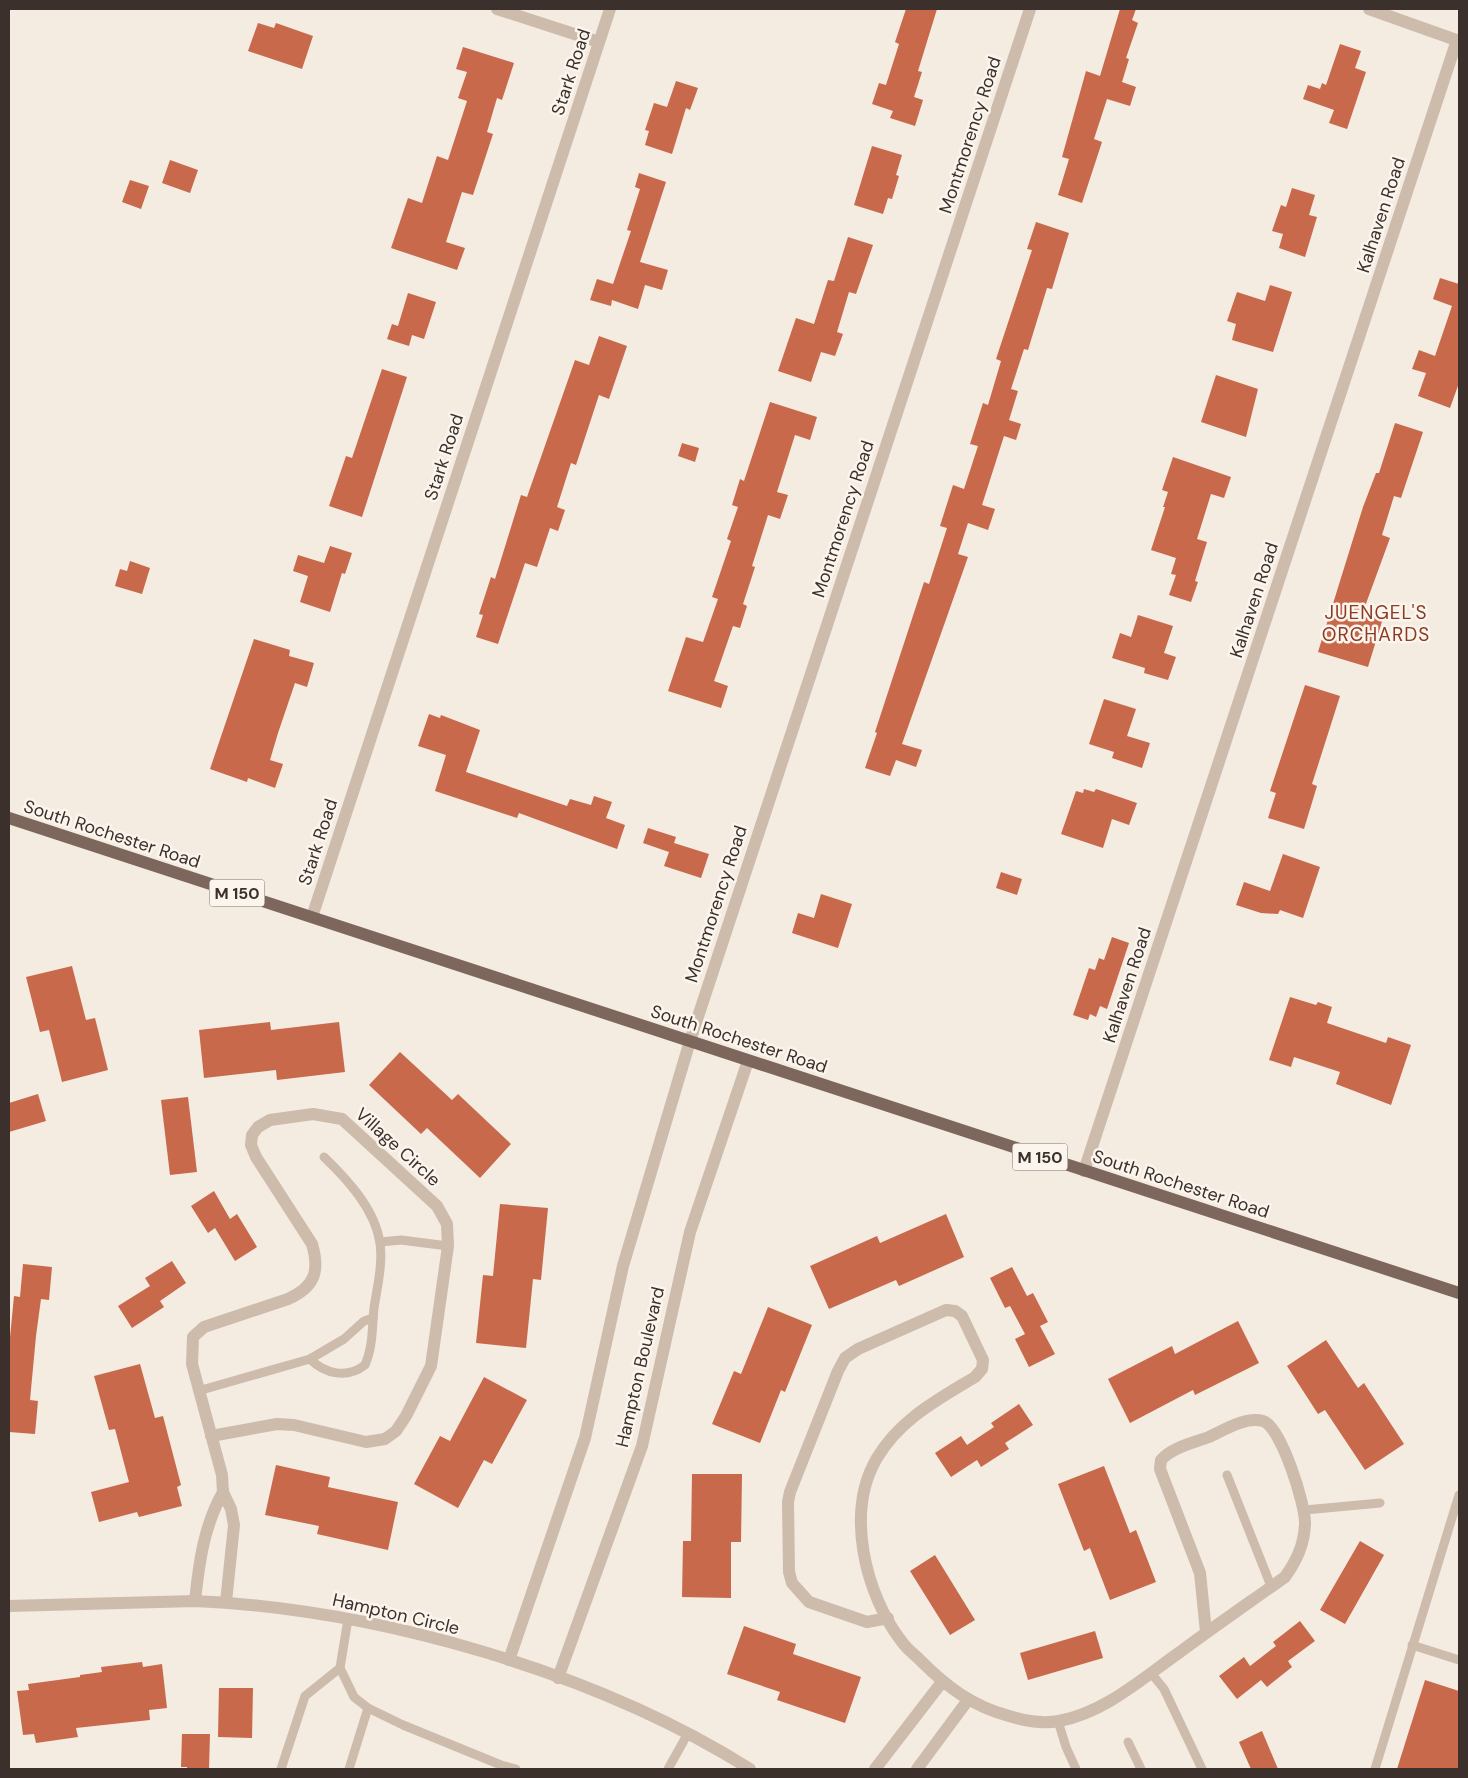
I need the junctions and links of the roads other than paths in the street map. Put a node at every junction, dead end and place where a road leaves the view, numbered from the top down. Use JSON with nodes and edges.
{"nodes":[{"id":1,"x":497,"y":9,"type":"edge"},
{"id":2,"x":610,"y":9,"type":"edge"},
{"id":3,"x":1030,"y":9,"type":"edge"},
{"id":4,"x":1368,"y":9,"type":"edge"},
{"id":5,"x":1458,"y":40,"type":"edge"},
{"id":6,"x":599,"y":42,"type":"junction"},
{"id":7,"x":9,"y":818,"type":"edge"},
{"id":8,"x":312,"y":917,"type":"junction"},
{"id":9,"x":690,"y":1041,"type":"junction"},
{"id":10,"x":748,"y":1061,"type":"junction"},
{"id":11,"x":324,"y":1157,"type":"dead end"},
{"id":12,"x":1084,"y":1171,"type":"junction"},
{"id":13,"x":380,"y":1242,"type":"junction"},
{"id":14,"x":448,"y":1246,"type":"junction"},
{"id":15,"x":1459,"y":1293,"type":"edge"},
{"id":16,"x":373,"y":1318,"type":"junction"},
{"id":17,"x":310,"y":1359,"type":"junction"},
{"id":18,"x":198,"y":1391,"type":"junction"},
{"id":19,"x":211,"y":1436,"type":"junction"},
{"id":20,"x":1227,"y":1475,"type":"dead end"},
{"id":21,"x":223,"y":1492,"type":"junction"},
{"id":22,"x":1458,"y":1501,"type":"edge"},
{"id":23,"x":1380,"y":1503,"type":"dead end"},
{"id":24,"x":1305,"y":1510,"type":"junction"},
{"id":25,"x":1272,"y":1586,"type":"junction"},
{"id":26,"x":196,"y":1601,"type":"junction"},
{"id":27,"x":226,"y":1602,"type":"junction"},
{"id":28,"x":9,"y":1606,"type":"edge"},
{"id":29,"x":888,"y":1618,"type":"junction"},
{"id":30,"x":348,"y":1619,"type":"junction"},
{"id":31,"x":1206,"y":1632,"type":"junction"},
{"id":32,"x":1412,"y":1645,"type":"junction"},
{"id":33,"x":509,"y":1660,"type":"junction"},
{"id":34,"x":1459,"y":1660,"type":"edge"},
{"id":35,"x":340,"y":1668,"type":"junction"},
{"id":36,"x":1151,"y":1673,"type":"junction"},
{"id":37,"x":558,"y":1678,"type":"junction"},
{"id":38,"x":942,"y":1682,"type":"junction"},
{"id":39,"x":968,"y":1700,"type":"junction"},
{"id":40,"x":368,"y":1708,"type":"junction"},
{"id":41,"x":1058,"y":1721,"type":"junction"},
{"id":42,"x":687,"y":1734,"type":"junction"},
{"id":43,"x":1128,"y":1742,"type":"dead end"},
{"id":44,"x":281,"y":1769,"type":"edge"},
{"id":45,"x":349,"y":1769,"type":"edge"},
{"id":46,"x":516,"y":1769,"type":"edge"},
{"id":47,"x":668,"y":1769,"type":"edge"},
{"id":48,"x":750,"y":1769,"type":"edge"},
{"id":49,"x":875,"y":1769,"type":"edge"},
{"id":50,"x":917,"y":1769,"type":"edge"},
{"id":51,"x":1076,"y":1769,"type":"edge"},
{"id":52,"x":1141,"y":1769,"type":"edge"},
{"id":53,"x":1202,"y":1769,"type":"edge"},
{"id":54,"x":1375,"y":1769,"type":"edge"}],
"edges":[{"from":1,"to":6,"type":"street"},
{"from":2,"to":6,"type":"street","name":"Stark Road"},
{"from":3,"to":9,"type":"street","name":"Montmorency Road"},
{"from":4,"to":5,"type":"street"},
{"from":5,"to":12,"type":"street","name":"Kalhaven Road"},
{"from":6,"to":8,"type":"street","name":"Stark Road"},
{"from":7,"to":8,"type":"main road","name":"South Rochester Road","number":"M 150"},
{"from":8,"to":9,"type":"main road","name":"South Rochester Road","number":"M 150"},
{"from":9,"to":10,"type":"main road","name":"South Rochester Road","number":"M 150"},
{"from":9,"to":33,"type":"street","name":"Hampton Boulevard"},
{"from":10,"to":12,"type":"main road","name":"South Rochester Road","number":"M 150"},
{"from":10,"to":37,"type":"street","name":"Hampton Boulevard"},
{"from":11,"to":13,"type":"lane"},
{"from":12,"to":15,"type":"main road","name":"South Rochester Road","number":"M 150"},
{"from":13,"to":14,"type":"lane"},
{"from":13,"to":16,"type":"lane"},
{"from":14,"to":18,"type":"street","name":"Village Circle"},
{"from":14,"to":19,"type":"street","name":"Village Circle"},
{"from":16,"to":17,"type":"lane"},
{"from":16,"to":17,"type":"lane"},
{"from":17,"to":18,"type":"lane"},
{"from":18,"to":19,"type":"street","name":"Village Circle"},
{"from":19,"to":21,"type":"street","name":"Village Circle"},
{"from":20,"to":25,"type":"lane"},
{"from":21,"to":26,"type":"street"},
{"from":21,"to":27,"type":"street","name":"Village Circle"},
{"from":22,"to":32,"type":"lane"},
{"from":23,"to":24,"type":"lane"},
{"from":24,"to":25,"type":"street"},
{"from":24,"to":31,"type":"street"},
{"from":25,"to":31,"type":"street"},
{"from":26,"to":27,"type":"street","name":"Hampton Circle"},
{"from":26,"to":28,"type":"street","name":"Hampton Circle"},
{"from":27,"to":30,"type":"street","name":"Hampton Circle"},
{"from":29,"to":29,"type":"street"},
{"from":29,"to":38,"type":"street"},
{"from":30,"to":33,"type":"street","name":"Hampton Circle"},
{"from":30,"to":35,"type":"lane"},
{"from":31,"to":36,"type":"street"},
{"from":32,"to":34,"type":"lane"},
{"from":32,"to":54,"type":"lane"},
{"from":33,"to":37,"type":"street","name":"Hampton Circle"},
{"from":35,"to":40,"type":"lane"},
{"from":35,"to":44,"type":"lane"},
{"from":36,"to":41,"type":"street"},
{"from":36,"to":53,"type":"lane"},
{"from":37,"to":42,"type":"street","name":"Hampton Circle"},
{"from":38,"to":39,"type":"street"},
{"from":38,"to":49,"type":"street"},
{"from":39,"to":41,"type":"street"},
{"from":39,"to":50,"type":"street"},
{"from":40,"to":45,"type":"lane"},
{"from":40,"to":46,"type":"lane"},
{"from":41,"to":51,"type":"lane"},
{"from":42,"to":47,"type":"lane"},
{"from":42,"to":48,"type":"street","name":"Hampton Circle"},
{"from":43,"to":52,"type":"lane"}]}
